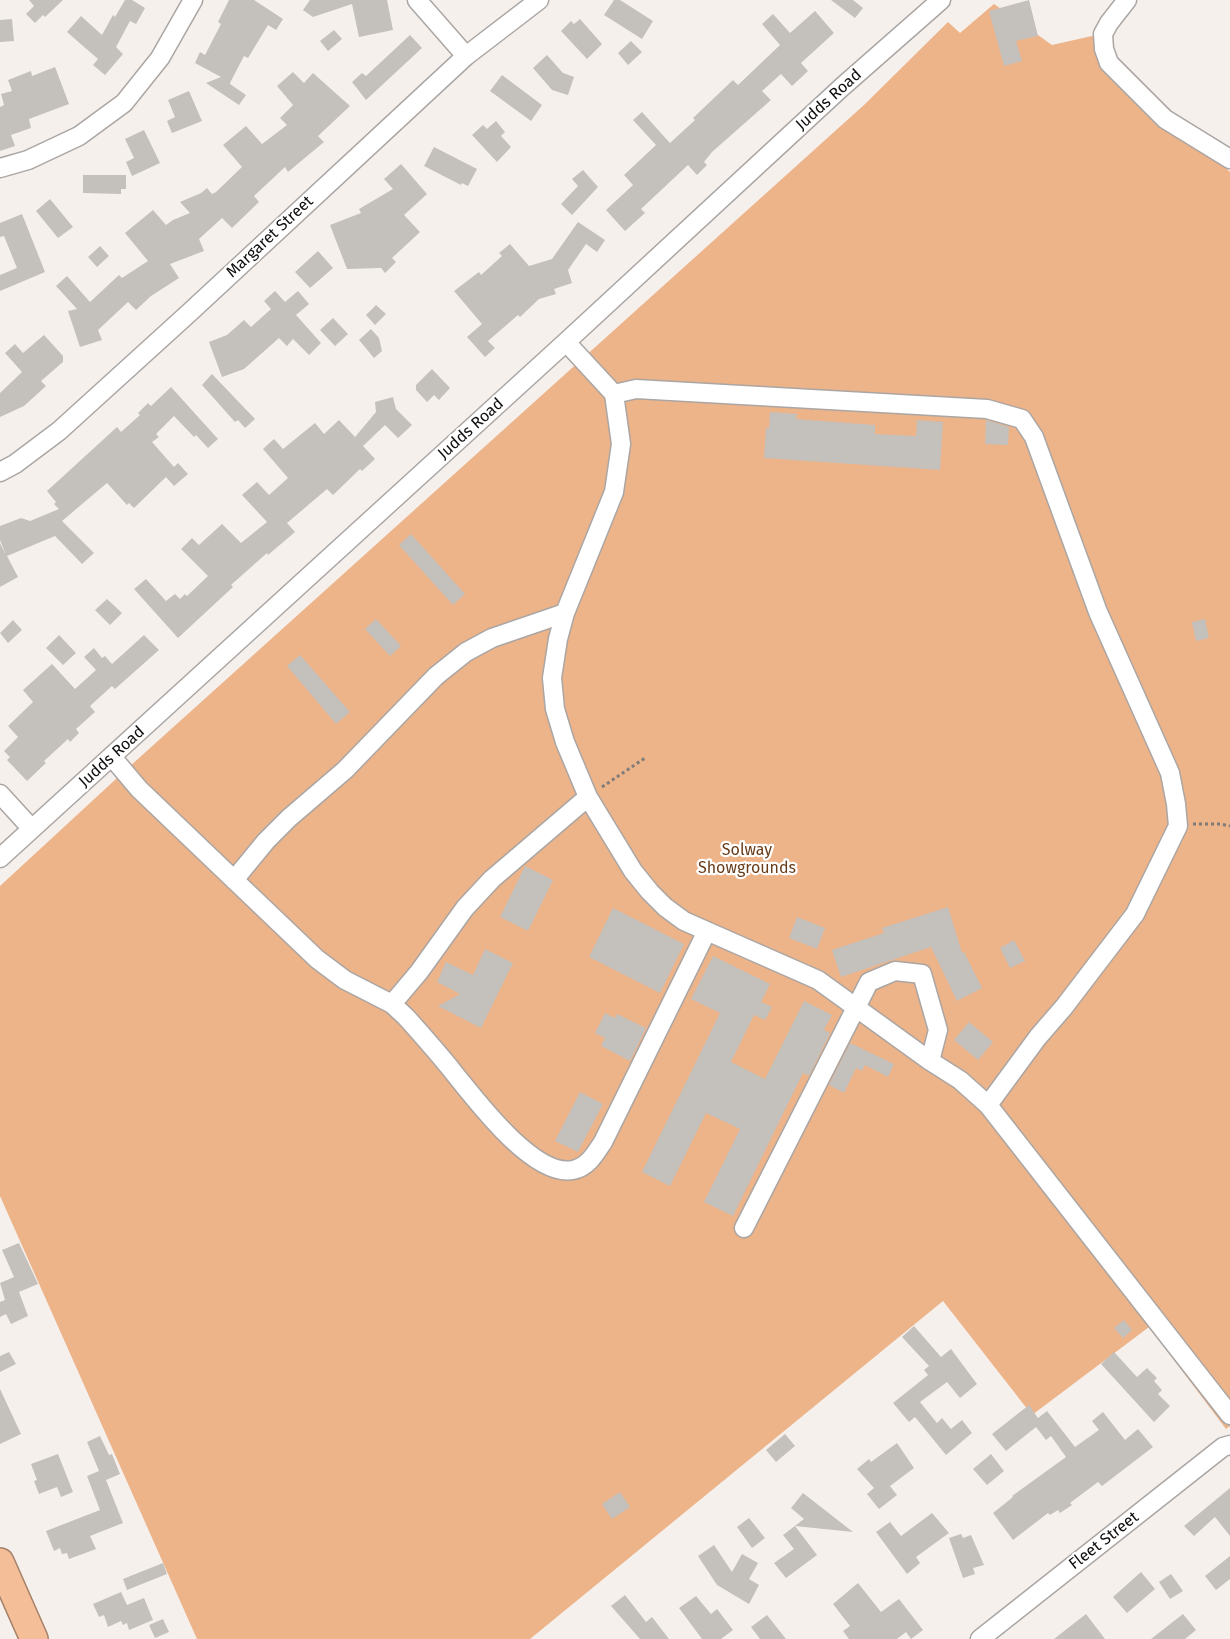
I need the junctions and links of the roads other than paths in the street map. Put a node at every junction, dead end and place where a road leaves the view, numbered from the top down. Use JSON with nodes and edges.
{"nodes":[{"id":1,"x":193,"y":0,"type":"edge"},
{"id":2,"x":417,"y":0,"type":"edge"},
{"id":3,"x":539,"y":0,"type":"edge"},
{"id":4,"x":941,"y":0,"type":"edge"},
{"id":5,"x":1127,"y":0,"type":"edge"},
{"id":6,"x":466,"y":56,"type":"junction"},
{"id":7,"x":1230,"y":159,"type":"edge"},
{"id":8,"x":0,"y":168,"type":"edge"},
{"id":9,"x":566,"y":342,"type":"junction"},
{"id":10,"x":614,"y":394,"type":"junction"},
{"id":11,"x":0,"y":472,"type":"edge"},
{"id":12,"x":565,"y":613,"type":"junction"},
{"id":13,"x":112,"y":757,"type":"junction"},
{"id":14,"x":0,"y":794,"type":"edge"},
{"id":15,"x":588,"y":796,"type":"junction"},
{"id":16,"x":32,"y":829,"type":"junction"},
{"id":17,"x":0,"y":858,"type":"edge"},
{"id":18,"x":234,"y":880,"type":"junction"},
{"id":19,"x":706,"y":931,"type":"junction"},
{"id":20,"x":392,"y":1004,"type":"junction"},
{"id":21,"x":856,"y":1007,"type":"junction"},
{"id":22,"x":930,"y":1061,"type":"junction"},
{"id":23,"x":988,"y":1105,"type":"junction"},
{"id":24,"x":744,"y":1228,"type":"dead end"},
{"id":25,"x":1230,"y":1414,"type":"edge"},
{"id":26,"x":1230,"y":1445,"type":"edge"},
{"id":27,"x":0,"y":1562,"type":"edge"},
{"id":28,"x":34,"y":1639,"type":"edge"},
{"id":29,"x":980,"y":1639,"type":"edge"}],
"edges":[{"from":1,"to":8,"type":"street"},
{"from":2,"to":6,"type":"street"},
{"from":3,"to":6,"type":"street","name":"Margaret Street"},
{"from":4,"to":9,"type":"street","name":"Judds Road"},
{"from":5,"to":7,"type":"street"},
{"from":6,"to":11,"type":"street","name":"Margaret Street"},
{"from":9,"to":10,"type":"street"},
{"from":9,"to":13,"type":"street","name":"Judds Road"},
{"from":10,"to":12,"type":"street"},
{"from":10,"to":23,"type":"street"},
{"from":12,"to":15,"type":"street"},
{"from":12,"to":18,"type":"street"},
{"from":13,"to":16,"type":"street","name":"Judds Road"},
{"from":13,"to":18,"type":"street"},
{"from":14,"to":16,"type":"street"},
{"from":15,"to":19,"type":"street"},
{"from":15,"to":20,"type":"street"},
{"from":16,"to":17,"type":"street","name":"Judds Road"},
{"from":18,"to":20,"type":"street"},
{"from":19,"to":20,"type":"street"},
{"from":19,"to":21,"type":"street"},
{"from":21,"to":22,"type":"street"},
{"from":21,"to":22,"type":"street"},
{"from":21,"to":24,"type":"street"},
{"from":22,"to":23,"type":"street"},
{"from":23,"to":25,"type":"street"},
{"from":26,"to":29,"type":"street","name":"Fleet Street"},
{"from":27,"to":28,"type":"highway"}]}
